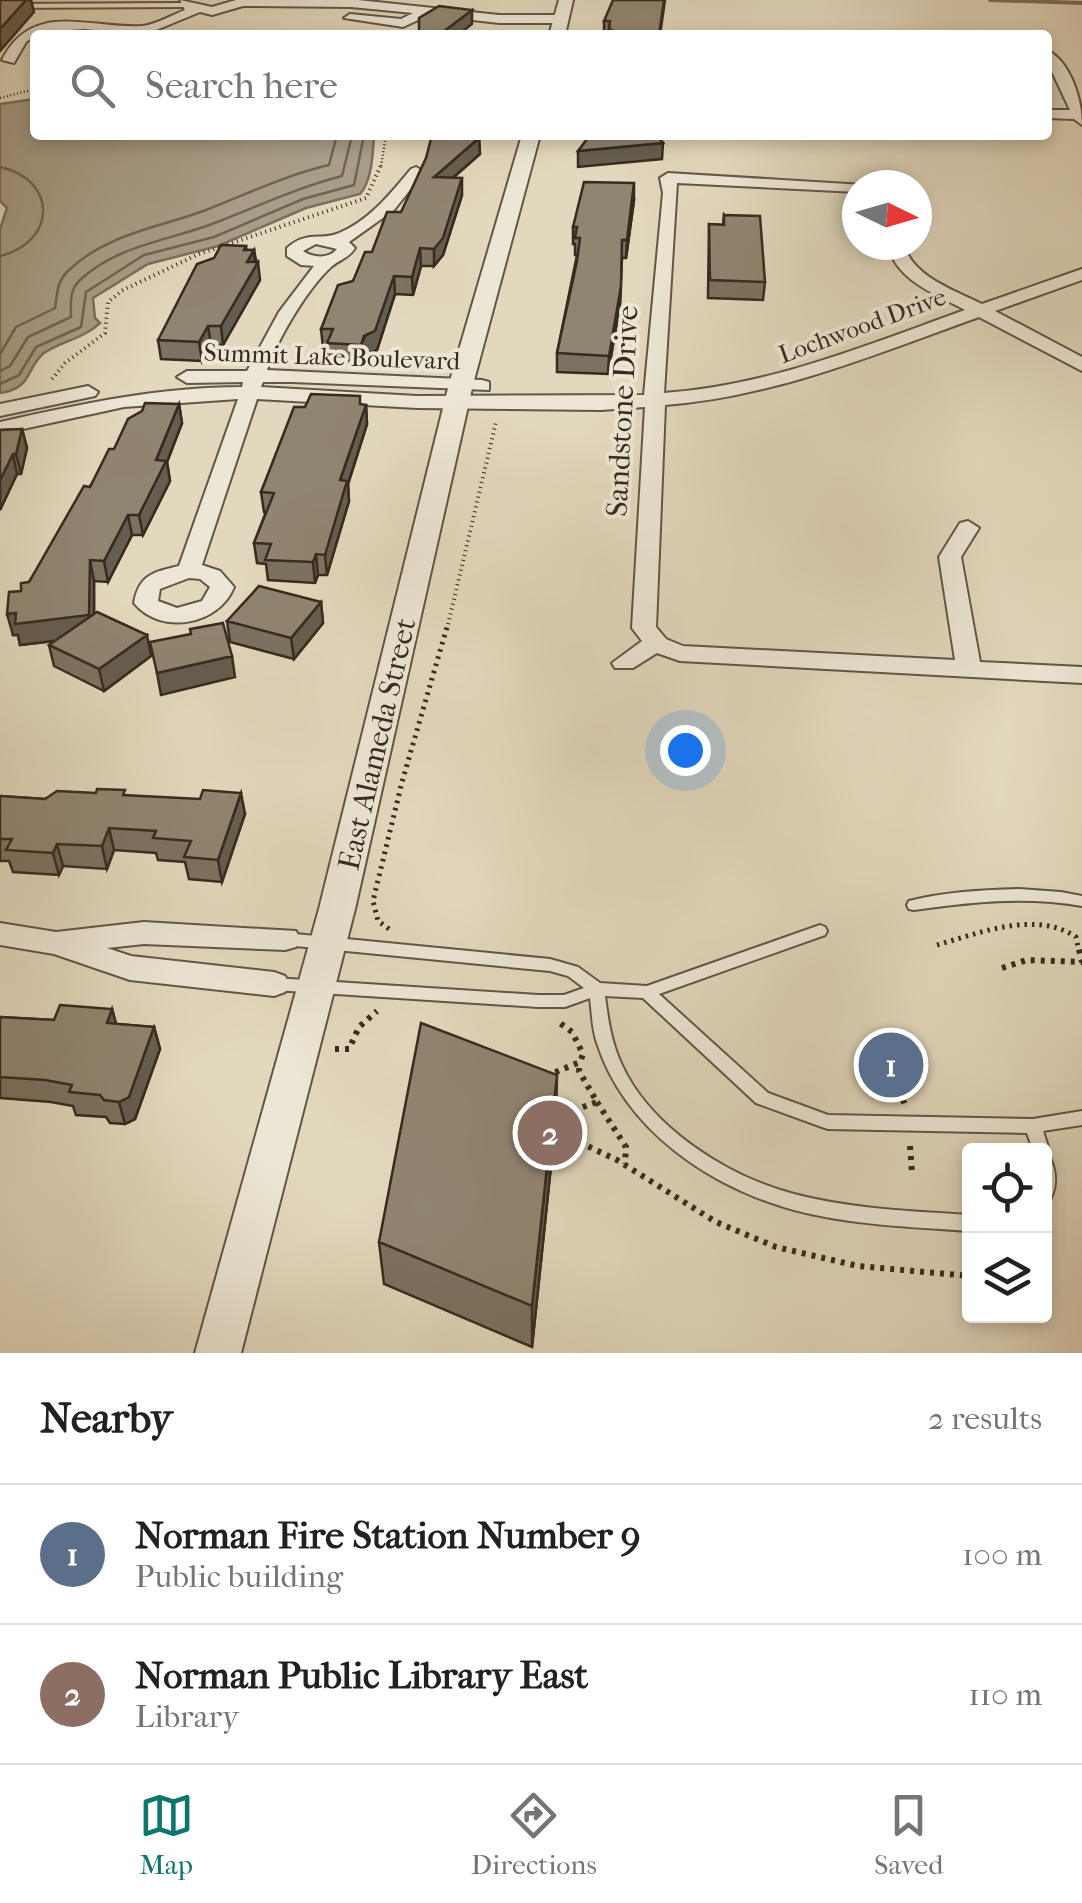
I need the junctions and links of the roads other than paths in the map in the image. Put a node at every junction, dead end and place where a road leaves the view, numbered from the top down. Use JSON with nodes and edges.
{"nodes":[{"id":1,"x":409,"y":0,"type":"edge"},
{"id":2,"x":566,"y":0,"type":"edge"},
{"id":3,"x":242,"y":1,"type":"edge"},
{"id":4,"x":312,"y":1,"type":"edge"},
{"id":5,"x":438,"y":4,"type":"edge"},
{"id":6,"x":189,"y":5,"type":"edge"},
{"id":7,"x":0,"y":6,"type":"edge"},
{"id":8,"x":559,"y":27,"type":"edge"},
{"id":9,"x":36,"y":30,"type":"edge"},
{"id":10,"x":128,"y":30,"type":"edge"},
{"id":11,"x":144,"y":30,"type":"edge"},
{"id":12,"x":30,"y":33,"type":"edge"},
{"id":13,"x":10,"y":59,"type":"edge"},
{"id":14,"x":1052,"y":60,"type":"edge"},
{"id":15,"x":1052,"y":115,"type":"edge"},
{"id":16,"x":1081,"y":118,"type":"edge"},
{"id":17,"x":530,"y":140,"type":"edge"},
{"id":18,"x":416,"y":172,"type":"edge"},
{"id":19,"x":842,"y":186,"type":"edge"},
{"id":20,"x":339,"y":241,"type":"junction"},
{"id":21,"x":901,"y":260,"type":"edge"},
{"id":22,"x":327,"y":261,"type":"junction"},
{"id":23,"x":1082,"y":274,"type":"edge"},
{"id":24,"x":978,"y":310,"type":"junction"},
{"id":25,"x":1082,"y":365,"type":"edge"},
{"id":26,"x":251,"y":384,"type":"junction"},
{"id":27,"x":471,"y":393,"type":"junction"},
{"id":28,"x":654,"y":399,"type":"junction"},
{"id":29,"x":0,"y":410,"type":"edge"},
{"id":30,"x":0,"y":428,"type":"edge"},
{"id":31,"x":968,"y":528,"type":"dead end"},
{"id":32,"x":189,"y":570,"type":"dead end"},
{"id":33,"x":656,"y":643,"type":"junction"},
{"id":34,"x":624,"y":663,"type":"dead end"},
{"id":35,"x":968,"y":668,"type":"junction"},
{"id":36,"x":1082,"y":675,"type":"edge"},
{"id":37,"x":1082,"y":901,"type":"edge"},
{"id":38,"x":914,"y":906,"type":"dead end"},
{"id":39,"x":820,"y":931,"type":"dead end"},
{"id":40,"x":0,"y":934,"type":"edge"},
{"id":41,"x":286,"y":939,"type":"joint"},
{"id":42,"x":328,"y":942,"type":"junction"},
{"id":43,"x":56,"y":943,"type":"junction"},
{"id":44,"x":274,"y":984,"type":"joint"},
{"id":45,"x":316,"y":986,"type":"junction"},
{"id":46,"x":597,"y":989,"type":"junction"},
{"id":47,"x":646,"y":992,"type":"junction"},
{"id":48,"x":1082,"y":1118,"type":"edge"},
{"id":49,"x":1033,"y":1126,"type":"junction"},
{"id":50,"x":1039,"y":1143,"type":"edge"},
{"id":51,"x":962,"y":1222,"type":"edge"},
{"id":52,"x":218,"y":1353,"type":"edge"}],
"edges":[{"from":1,"to":5,"type":"street"},
{"from":2,"to":8,"type":"street"},
{"from":3,"to":4,"type":"street"},
{"from":3,"to":6,"type":"street"},
{"from":4,"to":5,"type":"street"},
{"from":5,"to":8,"type":"street"},
{"from":6,"to":7,"type":"lane"},
{"from":6,"to":11,"type":"street"},
{"from":9,"to":10,"type":"street"},
{"from":12,"to":13,"type":"street"},
{"from":14,"to":16,"type":"street"},
{"from":15,"to":16,"type":"street"},
{"from":17,"to":27,"type":"street","name":"East Alameda Street"},
{"from":18,"to":20,"type":"street"},
{"from":19,"to":28,"type":"street","name":"Sandstone Drive"},
{"from":20,"to":22,"type":"street"},
{"from":20,"to":22,"type":"street"},
{"from":21,"to":24,"type":"street"},
{"from":22,"to":26,"type":"street"},
{"from":23,"to":24,"type":"street","name":"Lochwood Drive"},
{"from":24,"to":25,"type":"street"},
{"from":24,"to":28,"type":"street","name":"Lochwood Drive"},
{"from":26,"to":27,"type":"street","name":"Summit Lake Boulevard"},
{"from":26,"to":29,"type":"street","name":"Summit Lake Boulevard"},
{"from":26,"to":30,"type":"street","name":"Summit Lake Boulevard"},
{"from":26,"to":32,"type":"street"},
{"from":27,"to":28,"type":"street","name":"Lochwood Drive"},
{"from":27,"to":42,"type":"street","name":"East Alameda Street"},
{"from":28,"to":33,"type":"street","name":"Sandstone Drive"},
{"from":31,"to":35,"type":"street"},
{"from":33,"to":34,"type":"street"},
{"from":33,"to":35,"type":"street"},
{"from":35,"to":36,"type":"street"},
{"from":37,"to":38,"type":"lane"},
{"from":39,"to":47,"type":"lane"},
{"from":40,"to":43,"type":"street"},
{"from":41,"to":42,"type":"lane"},
{"from":41,"to":43,"type":"street"},
{"from":42,"to":45,"type":"street","name":"East Alameda Street"},
{"from":42,"to":46,"type":"lane"},
{"from":43,"to":44,"type":"street"},
{"from":44,"to":45,"type":"lane"},
{"from":45,"to":46,"type":"lane"},
{"from":45,"to":52,"type":"street","name":"East Alameda Street"},
{"from":46,"to":47,"type":"lane"},
{"from":46,"to":51,"type":"lane"},
{"from":47,"to":49,"type":"lane"},
{"from":48,"to":49,"type":"lane"},
{"from":49,"to":50,"type":"lane"}]}
